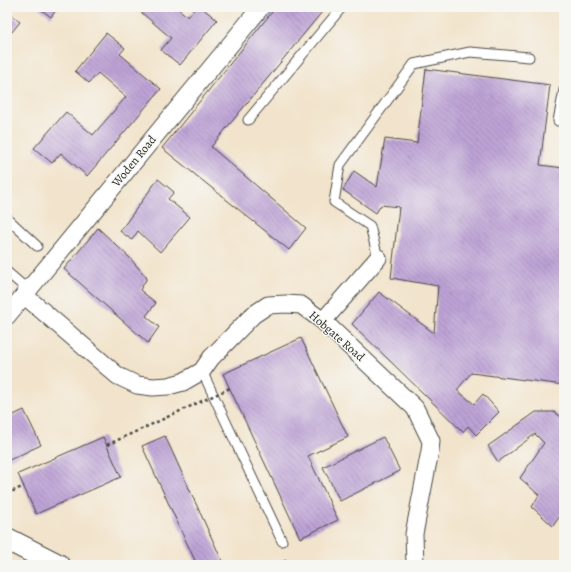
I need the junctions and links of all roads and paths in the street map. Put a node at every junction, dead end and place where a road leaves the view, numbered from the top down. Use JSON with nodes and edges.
{"nodes":[{"id":1,"x":261,"y":7,"type":"edge"},
{"id":2,"x":342,"y":7,"type":"edge"},
{"id":3,"x":530,"y":57,"type":"dead end"},
{"id":4,"x":564,"y":90,"type":"edge"},
{"id":5,"x":248,"y":120,"type":"dead end"},
{"id":6,"x":558,"y":121,"type":"dead end"},
{"id":7,"x":7,"y":218,"type":"edge"},
{"id":8,"x":37,"y":246,"type":"dead end"},
{"id":9,"x":378,"y":258,"type":"joint"},
{"id":10,"x":7,"y":272,"type":"edge"},
{"id":11,"x":26,"y":292,"type":"junction"},
{"id":12,"x":7,"y":316,"type":"edge"},
{"id":13,"x":323,"y":321,"type":"junction"},
{"id":14,"x":202,"y":371,"type":"junction"},
{"id":15,"x":230,"y":388,"type":"dead end"},
{"id":16,"x":107,"y":445,"type":"dead end"},
{"id":17,"x":24,"y":486,"type":"dead end"},
{"id":18,"x":7,"y":494,"type":"edge"},
{"id":19,"x":7,"y":539,"type":"edge"},
{"id":20,"x":282,"y":541,"type":"dead end"},
{"id":21,"x":58,"y":565,"type":"edge"},
{"id":22,"x":415,"y":565,"type":"edge"}],
"edges":[{"from":1,"to":11,"type":"street","name":"Woden Road"},
{"from":2,"to":5,"type":"lane"},
{"from":3,"to":9,"type":"lane"},
{"from":4,"to":6,"type":"lane"},
{"from":7,"to":8,"type":"lane"},
{"from":9,"to":13,"type":"street"},
{"from":10,"to":11,"type":"lane"},
{"from":11,"to":12,"type":"street","name":"Woden Road"},
{"from":11,"to":14,"type":"street","name":"Hobgate Road"},
{"from":13,"to":14,"type":"street","name":"Hobgate Road"},
{"from":13,"to":22,"type":"street","name":"Hobgate Road"},
{"from":14,"to":20,"type":"lane"},
{"from":15,"to":16,"type":"path","bridge":true},
{"from":17,"to":18,"type":"path"},
{"from":19,"to":21,"type":"main road"}]}
